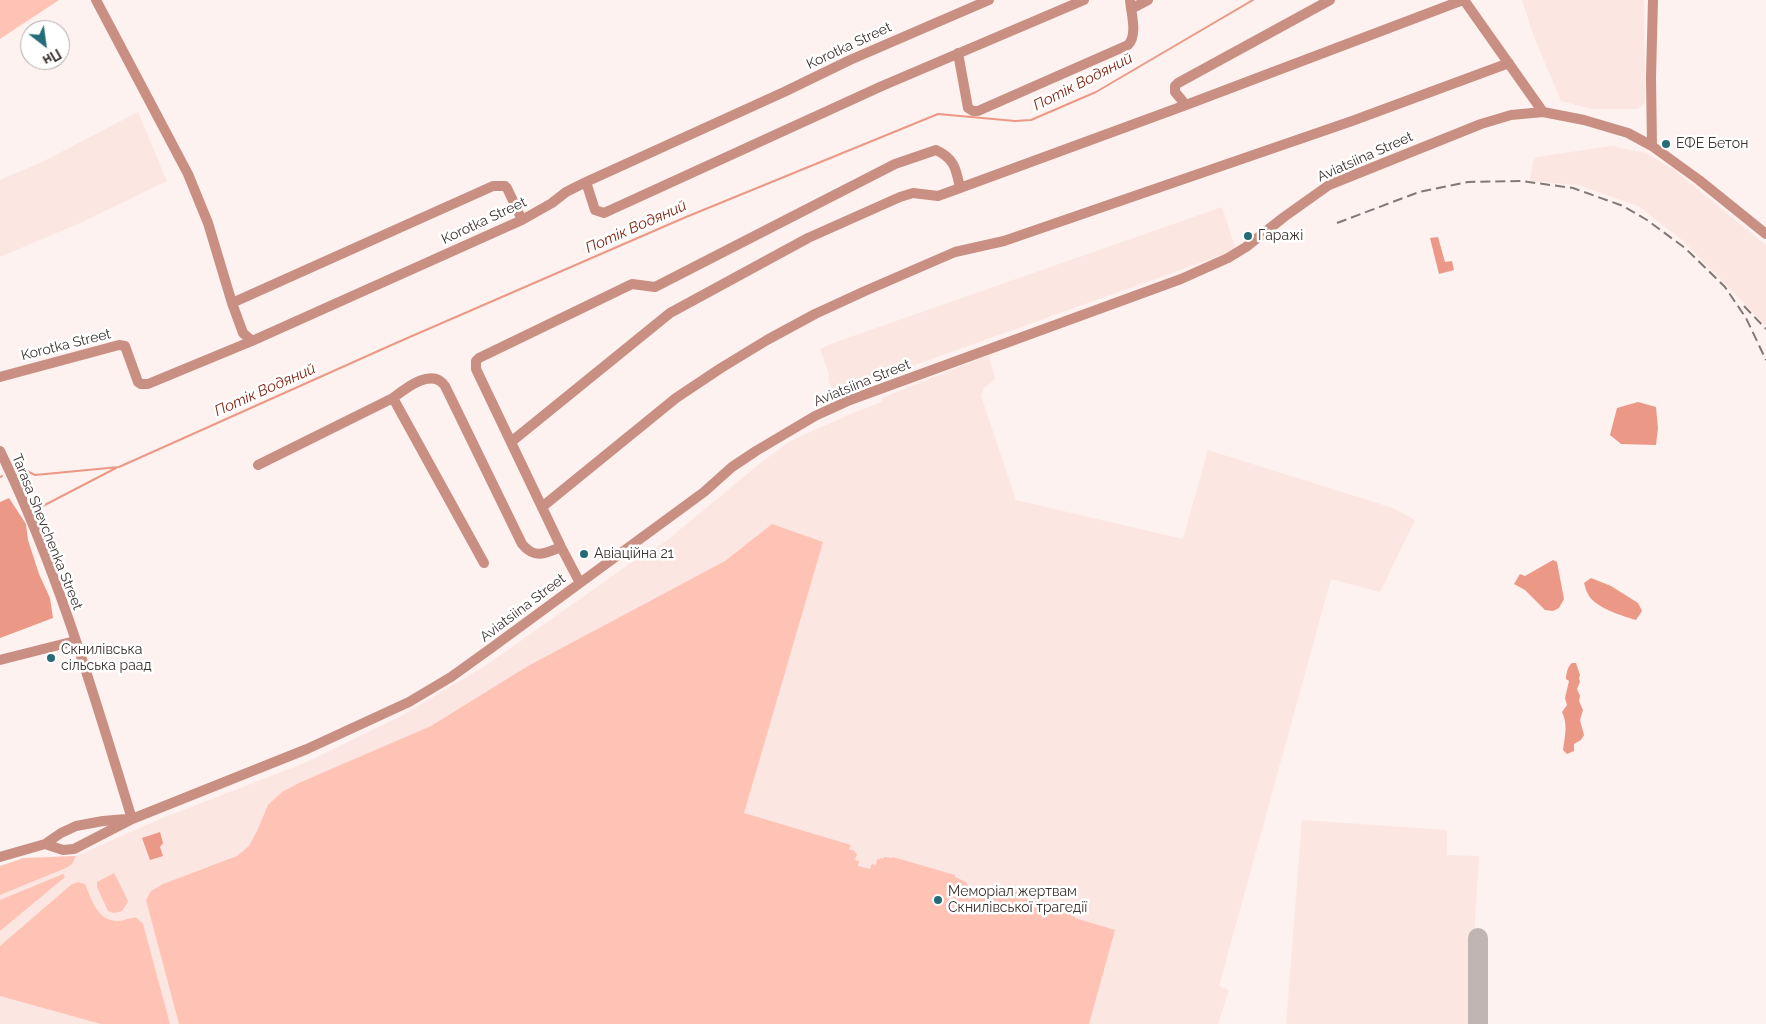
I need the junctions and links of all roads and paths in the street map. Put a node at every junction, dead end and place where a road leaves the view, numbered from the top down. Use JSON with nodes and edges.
{"nodes":[{"id":1,"x":96,"y":0,"type":"edge"},
{"id":2,"x":958,"y":0,"type":"edge"},
{"id":3,"x":989,"y":0,"type":"edge"},
{"id":4,"x":1084,"y":0,"type":"edge"},
{"id":5,"x":1148,"y":0,"type":"edge"},
{"id":6,"x":1330,"y":0,"type":"edge"},
{"id":7,"x":1463,"y":0,"type":"edge"},
{"id":8,"x":1653,"y":0,"type":"edge"},
{"id":9,"x":1130,"y":5,"type":"edge"},
{"id":10,"x":964,"y":10,"type":"junction"},
{"id":11,"x":958,"y":53,"type":"junction"},
{"id":12,"x":1509,"y":63,"type":"junction"},
{"id":13,"x":1186,"y":105,"type":"junction"},
{"id":14,"x":1544,"y":112,"type":"junction"},
{"id":15,"x":1652,"y":146,"type":"junction"},
{"id":16,"x":586,"y":182,"type":"junction"},
{"id":17,"x":960,"y":188,"type":"junction"},
{"id":18,"x":522,"y":220,"type":"junction"},
{"id":19,"x":1766,"y":234,"type":"edge"},
{"id":20,"x":232,"y":303,"type":"junction"},
{"id":21,"x":252,"y":341,"type":"junction"},
{"id":22,"x":0,"y":376,"type":"edge"},
{"id":23,"x":393,"y":398,"type":"junction"},
{"id":24,"x":511,"y":442,"type":"junction"},
{"id":25,"x":0,"y":451,"type":"edge"},
{"id":26,"x":258,"y":465,"type":"dead end"},
{"id":27,"x":542,"y":507,"type":"junction"},
{"id":28,"x":561,"y":547,"type":"junction"},
{"id":29,"x":484,"y":563,"type":"dead end"},
{"id":30,"x":580,"y":583,"type":"junction"},
{"id":31,"x":75,"y":641,"type":"junction"},
{"id":32,"x":0,"y":660,"type":"edge"},
{"id":33,"x":132,"y":819,"type":"junction"},
{"id":34,"x":45,"y":844,"type":"junction"},
{"id":35,"x":0,"y":857,"type":"edge"}],
"edges":[{"from":1,"to":20,"type":"street"},
{"from":2,"to":10,"type":"street"},
{"from":3,"to":10,"type":"street","name":"Korotka Street"},
{"from":4,"to":11,"type":"street"},
{"from":5,"to":9,"type":"street"},
{"from":6,"to":13,"type":"street"},
{"from":7,"to":12,"type":"street"},
{"from":7,"to":13,"type":"street"},
{"from":8,"to":15,"type":"street"},
{"from":9,"to":11,"type":"street"},
{"from":10,"to":16,"type":"street","name":"Korotka Street"},
{"from":11,"to":16,"type":"street"},
{"from":12,"to":14,"type":"street"},
{"from":12,"to":27,"type":"street"},
{"from":13,"to":17,"type":"street"},
{"from":14,"to":15,"type":"street","name":"Aviatsiina Street"},
{"from":14,"to":30,"type":"street","name":"Aviatsiina Street"},
{"from":15,"to":19,"type":"street","name":"Aviatsiina Street"},
{"from":16,"to":18,"type":"street","name":"Korotka Street"},
{"from":17,"to":24,"type":"street"},
{"from":17,"to":24,"type":"street"},
{"from":18,"to":20,"type":"street"},
{"from":18,"to":21,"type":"street","name":"Korotka Street"},
{"from":20,"to":21,"type":"street"},
{"from":21,"to":22,"type":"street","name":"Korotka Street"},
{"from":23,"to":26,"type":"street"},
{"from":23,"to":28,"type":"street"},
{"from":23,"to":29,"type":"street"},
{"from":24,"to":27,"type":"street"},
{"from":25,"to":31,"type":"street","name":"Tarasa Shevchenka Street"},
{"from":27,"to":28,"type":"street"},
{"from":28,"to":30,"type":"street"},
{"from":30,"to":33,"type":"street","name":"Aviatsiina Street"},
{"from":31,"to":32,"type":"street"},
{"from":31,"to":33,"type":"street","name":"Tarasa Shevchenka Street"},
{"from":33,"to":34,"type":"street"},
{"from":33,"to":34,"type":"street"},
{"from":34,"to":35,"type":"street"}]}
